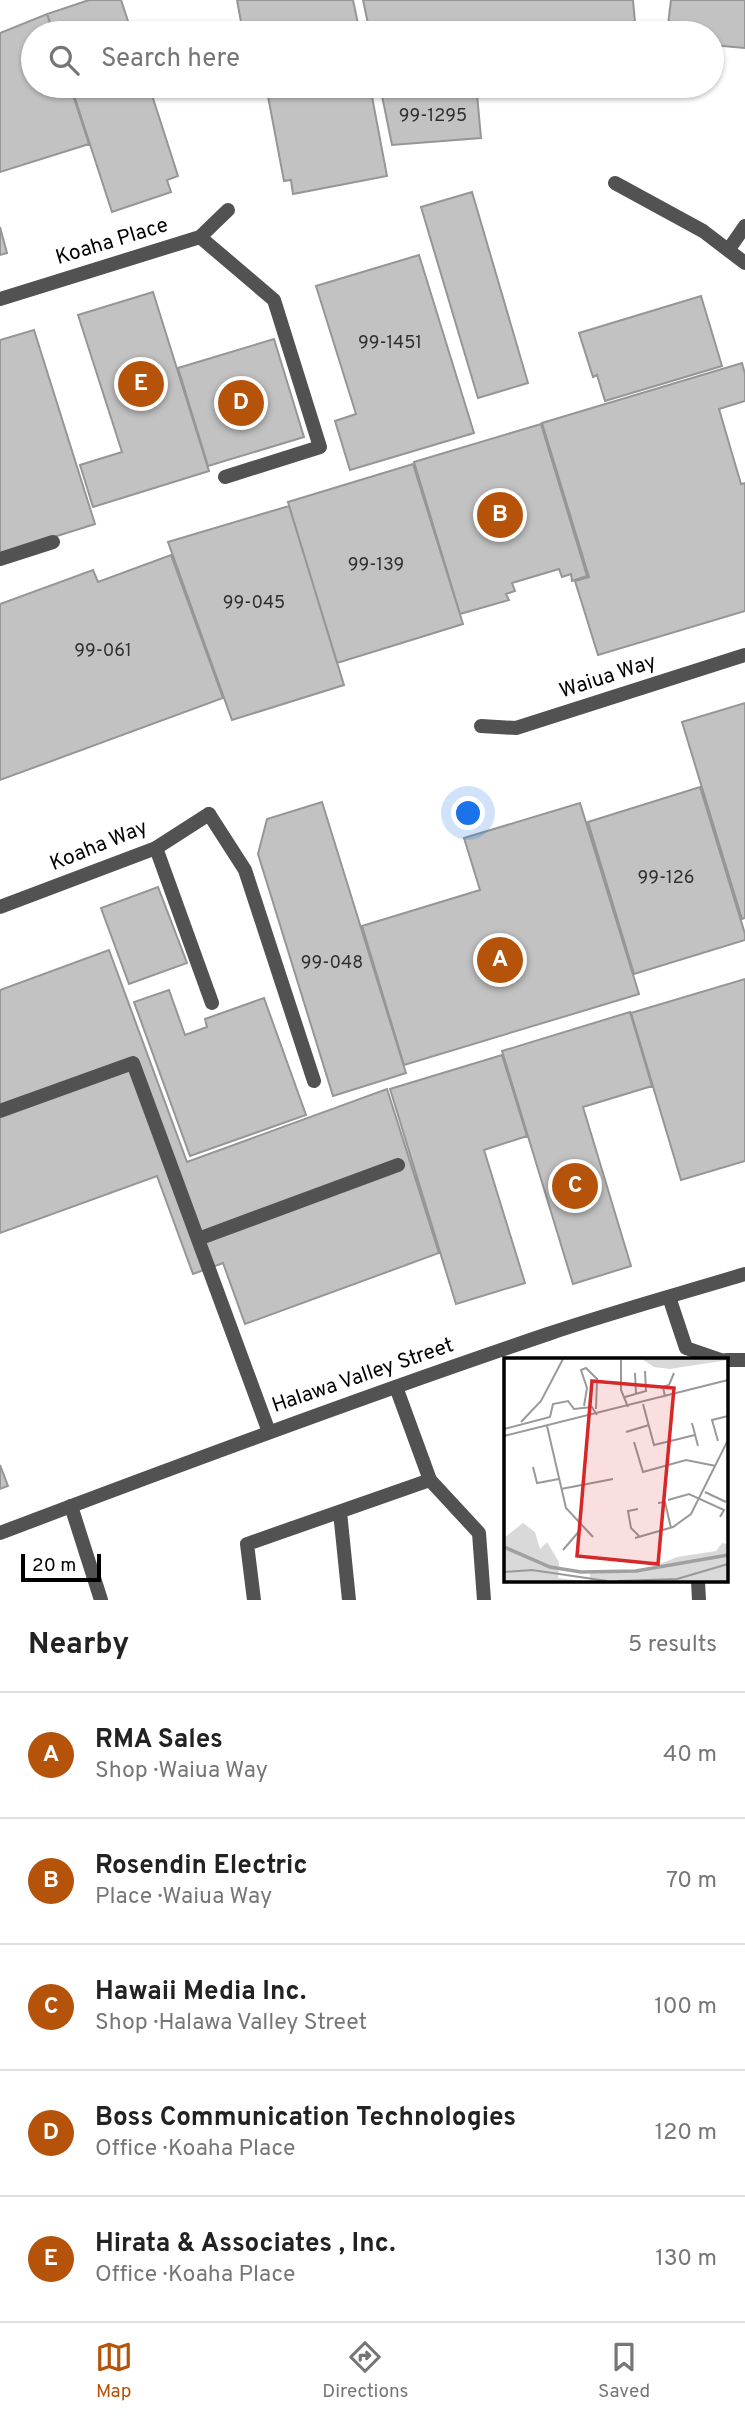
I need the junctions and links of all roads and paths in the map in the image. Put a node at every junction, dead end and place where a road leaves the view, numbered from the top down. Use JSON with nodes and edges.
{"nodes":[{"id":1,"x":615,"y":183,"type":"dead end"},
{"id":2,"x":228,"y":210,"type":"dead end"},
{"id":3,"x":745,"y":226,"type":"edge"},
{"id":4,"x":200,"y":237,"type":"junction"},
{"id":5,"x":729,"y":249,"type":"junction"},
{"id":6,"x":745,"y":263,"type":"edge"},
{"id":7,"x":0,"y":299,"type":"edge"},
{"id":8,"x":225,"y":477,"type":"dead end"},
{"id":9,"x":52,"y":542,"type":"dead end"},
{"id":10,"x":0,"y":559,"type":"edge"},
{"id":11,"x":745,"y":655,"type":"edge"},
{"id":12,"x":481,"y":726,"type":"dead end"},
{"id":13,"x":156,"y":848,"type":"junction"},
{"id":14,"x":0,"y":907,"type":"edge"},
{"id":15,"x":212,"y":1003,"type":"dead end"},
{"id":16,"x":314,"y":1082,"type":"dead end"},
{"id":17,"x":0,"y":1111,"type":"edge"},
{"id":18,"x":398,"y":1165,"type":"dead end"},
{"id":19,"x":198,"y":1239,"type":"junction"},
{"id":20,"x":745,"y":1273,"type":"edge"},
{"id":21,"x":669,"y":1297,"type":"junction"},
{"id":22,"x":687,"y":1354,"type":"edge"},
{"id":23,"x":711,"y":1358,"type":"edge"},
{"id":24,"x":396,"y":1387,"type":"junction"},
{"id":25,"x":269,"y":1432,"type":"junction"},
{"id":26,"x":430,"y":1480,"type":"junction"},
{"id":27,"x":71,"y":1506,"type":"junction"},
{"id":28,"x":340,"y":1511,"type":"junction"},
{"id":29,"x":0,"y":1533,"type":"edge"},
{"id":30,"x":698,"y":1582,"type":"edge"},
{"id":31,"x":101,"y":1600,"type":"edge"},
{"id":32,"x":254,"y":1600,"type":"edge"},
{"id":33,"x":349,"y":1600,"type":"edge"},
{"id":34,"x":484,"y":1600,"type":"edge"},
{"id":35,"x":699,"y":1600,"type":"edge"}],
"edges":[{"from":1,"to":5,"type":"street"},
{"from":2,"to":4,"type":"street","name":"Koaha Place"},
{"from":3,"to":5,"type":"street"},
{"from":4,"to":7,"type":"street","name":"Koaha Place"},
{"from":4,"to":8,"type":"street"},
{"from":5,"to":6,"type":"street"},
{"from":9,"to":10,"type":"street"},
{"from":11,"to":12,"type":"street","name":"Waiua Way"},
{"from":13,"to":14,"type":"street","name":"Koaha Way"},
{"from":13,"to":15,"type":"street"},
{"from":13,"to":16,"type":"street","name":"Koaha Way"},
{"from":17,"to":19,"type":"street"},
{"from":18,"to":19,"type":"street"},
{"from":19,"to":25,"type":"street"},
{"from":20,"to":21,"type":"street","name":"Halawa Valley Street"},
{"from":21,"to":22,"type":"street"},
{"from":21,"to":24,"type":"street","name":"Halawa Valley Street"},
{"from":22,"to":23,"type":"street"},
{"from":24,"to":25,"type":"street","name":"Halawa Valley Street"},
{"from":24,"to":26,"type":"street"},
{"from":25,"to":27,"type":"street","name":"Halawa Valley Street"},
{"from":26,"to":28,"type":"street"},
{"from":26,"to":34,"type":"street"},
{"from":27,"to":29,"type":"street","name":"Halawa Valley Street"},
{"from":27,"to":31,"type":"street"},
{"from":28,"to":32,"type":"street"},
{"from":28,"to":33,"type":"street"},
{"from":30,"to":35,"type":"street"}]}
